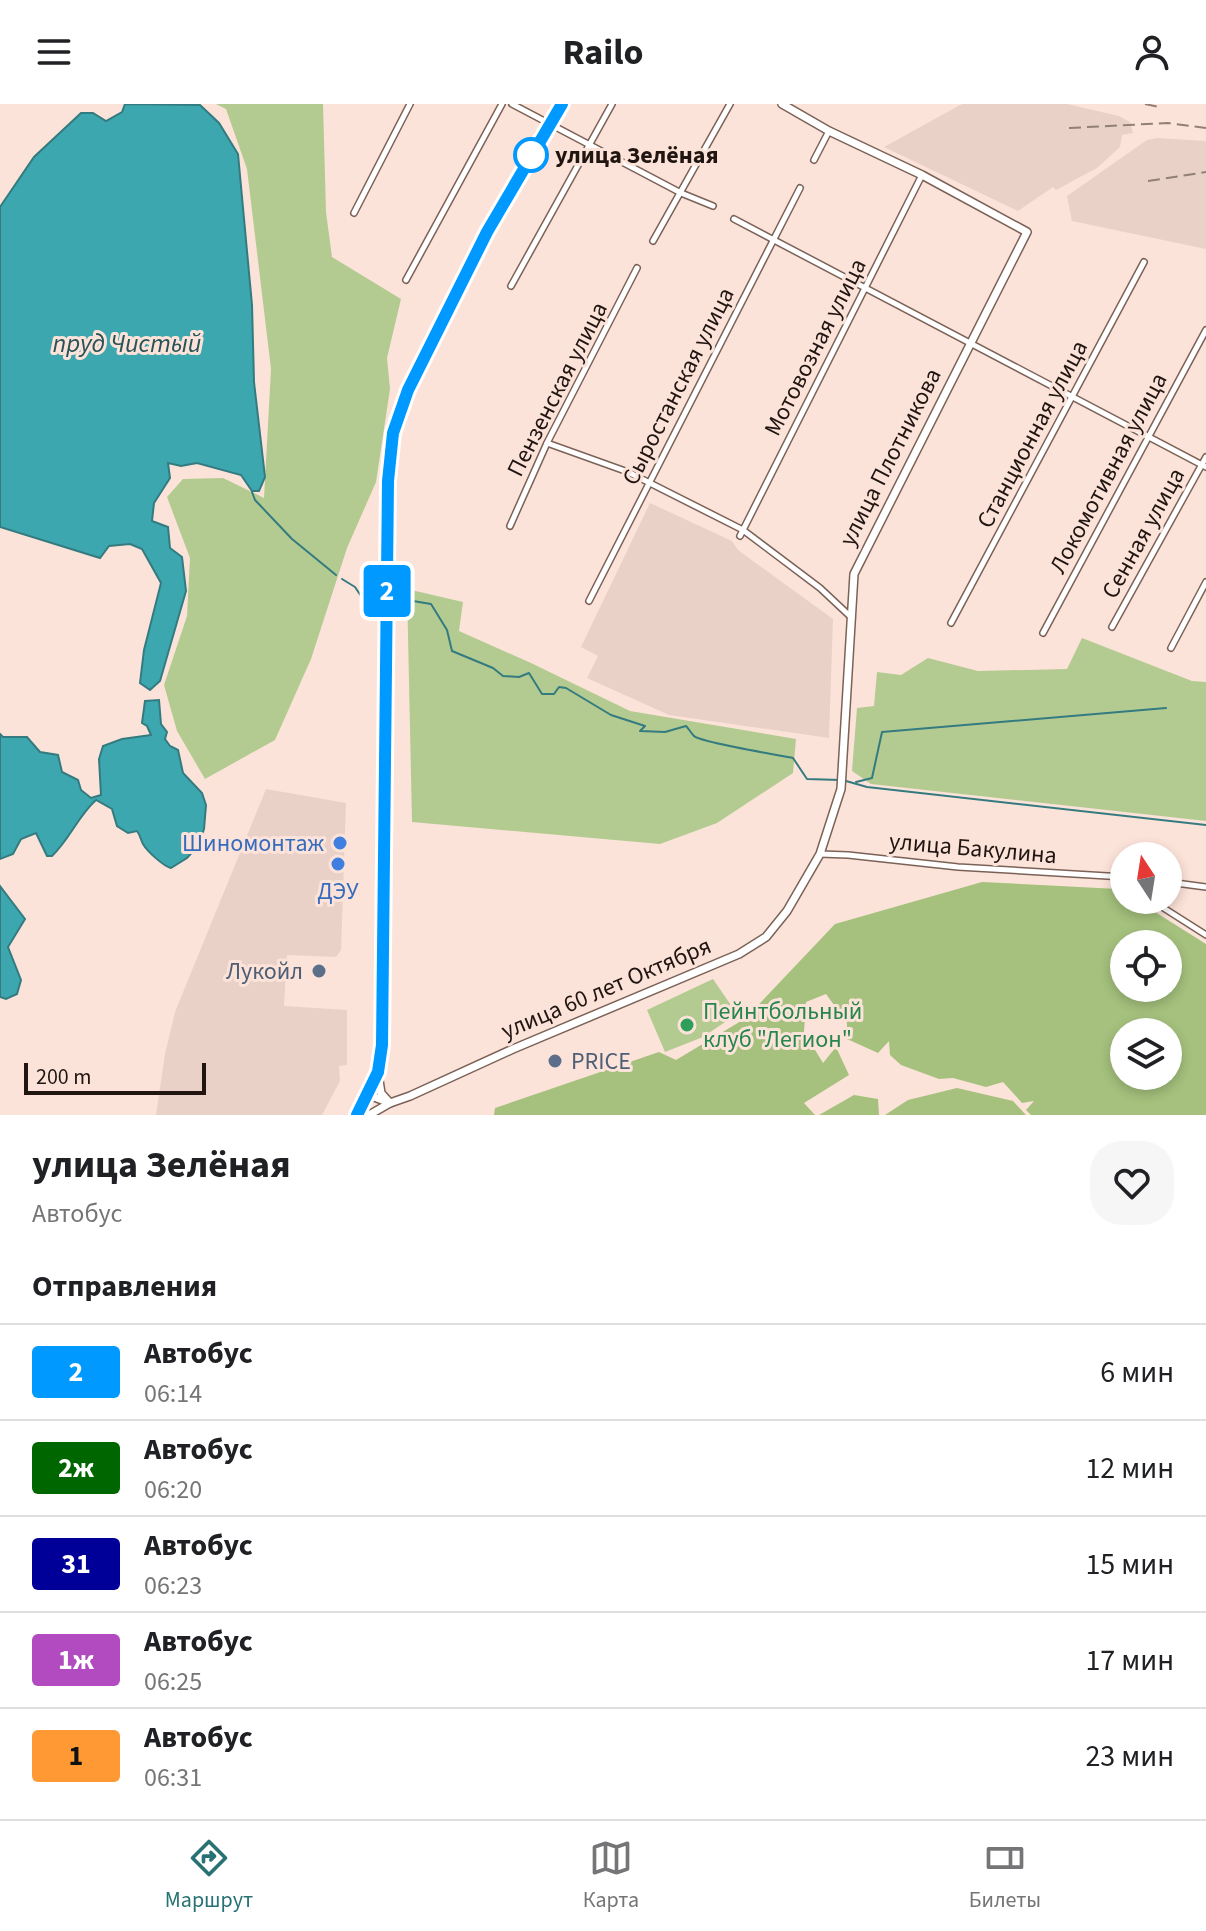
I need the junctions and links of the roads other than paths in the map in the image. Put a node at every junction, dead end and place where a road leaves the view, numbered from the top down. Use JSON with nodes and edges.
{"nodes":[{"id":1,"x":410,"y":104,"type":"edge"},
{"id":2,"x":502,"y":104,"type":"edge"},
{"id":3,"x":512,"y":104,"type":"edge"},
{"id":4,"x":562,"y":104,"type":"edge"},
{"id":5,"x":612,"y":104,"type":"edge"},
{"id":6,"x":730,"y":104,"type":"edge"},
{"id":7,"x":782,"y":104,"type":"edge"},
{"id":8,"x":549,"y":124,"type":"junction"},
{"id":9,"x":829,"y":131,"type":"junction"},
{"id":10,"x":590,"y":146,"type":"junction"},
{"id":11,"x":814,"y":160,"type":"dead end"},
{"id":12,"x":922,"y":175,"type":"junction"},
{"id":13,"x":800,"y":188,"type":"dead end"},
{"id":14,"x":681,"y":193,"type":"junction"},
{"id":15,"x":713,"y":206,"type":"dead end"},
{"id":16,"x":354,"y":213,"type":"dead end"},
{"id":17,"x":734,"y":219,"type":"dead end"},
{"id":18,"x":774,"y":240,"type":"junction"},
{"id":19,"x":653,"y":241,"type":"dead end"},
{"id":20,"x":1144,"y":262,"type":"dead end"},
{"id":21,"x":637,"y":268,"type":"dead end"},
{"id":22,"x":406,"y":280,"type":"dead end"},
{"id":23,"x":511,"y":286,"type":"dead end"},
{"id":24,"x":864,"y":288,"type":"junction"},
{"id":25,"x":1206,"y":330,"type":"edge"},
{"id":26,"x":970,"y":345,"type":"junction"},
{"id":27,"x":1073,"y":398,"type":"junction"},
{"id":28,"x":1148,"y":435,"type":"junction"},
{"id":29,"x":547,"y":443,"type":"junction"},
{"id":30,"x":1206,"y":457,"type":"edge"},
{"id":31,"x":1204,"y":466,"type":"edge"},
{"id":32,"x":648,"y":484,"type":"junction"},
{"id":33,"x":510,"y":526,"type":"dead end"},
{"id":34,"x":742,"y":533,"type":"junction"},
{"id":35,"x":1206,"y":582,"type":"edge"},
{"id":36,"x":589,"y":601,"type":"dead end"},
{"id":37,"x":852,"y":618,"type":"junction"},
{"id":38,"x":951,"y":623,"type":"dead end"},
{"id":39,"x":1112,"y":627,"type":"dead end"},
{"id":40,"x":1043,"y":633,"type":"dead end"},
{"id":41,"x":1171,"y":648,"type":"dead end"},
{"id":42,"x":820,"y":854,"type":"junction"},
{"id":43,"x":1110,"y":876,"type":"edge"},
{"id":44,"x":1182,"y":884,"type":"edge"},
{"id":45,"x":1206,"y":887,"type":"edge"},
{"id":46,"x":1173,"y":914,"type":"edge"},
{"id":47,"x":1206,"y":935,"type":"edge"},
{"id":48,"x":378,"y":1072,"type":"junction"},
{"id":49,"x":369,"y":1095,"type":"junction"},
{"id":50,"x":390,"y":1103,"type":"junction"},
{"id":51,"x":357,"y":1115,"type":"edge"},
{"id":52,"x":369,"y":1115,"type":"edge"}],
"edges":[{"from":1,"to":16,"type":"street"},
{"from":2,"to":22,"type":"street"},
{"from":3,"to":8,"type":"street"},
{"from":4,"to":8,"type":"main road"},
{"from":5,"to":10,"type":"street"},
{"from":6,"to":14,"type":"street"},
{"from":7,"to":9,"type":"street"},
{"from":8,"to":10,"type":"street"},
{"from":8,"to":48,"type":"main road"},
{"from":9,"to":11,"type":"street"},
{"from":9,"to":12,"type":"street"},
{"from":10,"to":14,"type":"street"},
{"from":10,"to":23,"type":"street"},
{"from":12,"to":24,"type":"street","name":"Мотовозная улица"},
{"from":12,"to":26,"type":"street","name":"улица Плотникова"},
{"from":13,"to":18,"type":"street","name":"Сыростанская улица"},
{"from":14,"to":15,"type":"street"},
{"from":14,"to":19,"type":"street"},
{"from":17,"to":18,"type":"street"},
{"from":18,"to":24,"type":"street"},
{"from":18,"to":32,"type":"street","name":"Сыростанская улица"},
{"from":20,"to":27,"type":"street","name":"Станционная улица"},
{"from":21,"to":29,"type":"street","name":"Пензенская улица"},
{"from":24,"to":26,"type":"street"},
{"from":24,"to":34,"type":"street","name":"Мотовозная улица"},
{"from":25,"to":28,"type":"street","name":"Локомотивная улица"},
{"from":26,"to":27,"type":"street"},
{"from":26,"to":37,"type":"street","name":"улица Плотникова"},
{"from":27,"to":28,"type":"street"},
{"from":27,"to":38,"type":"street","name":"Станционная улица"},
{"from":28,"to":31,"type":"street"},
{"from":28,"to":40,"type":"street","name":"Локомотивная улица"},
{"from":29,"to":32,"type":"street"},
{"from":29,"to":33,"type":"street","name":"Пензенская улица"},
{"from":30,"to":31,"type":"street","name":"Сенная улица"},
{"from":31,"to":39,"type":"street","name":"Сенная улица"},
{"from":32,"to":34,"type":"street"},
{"from":32,"to":36,"type":"street","name":"Сыростанская улица"},
{"from":34,"to":37,"type":"street"},
{"from":35,"to":41,"type":"street"},
{"from":37,"to":42,"type":"street","name":"улица Плотникова"},
{"from":42,"to":43,"type":"street","name":"улица Бакулина"},
{"from":42,"to":50,"type":"street","name":"улица 60 лет Октября"},
{"from":44,"to":45,"type":"street"},
{"from":46,"to":47,"type":"street"},
{"from":48,"to":49,"type":"main road"},
{"from":48,"to":50,"type":"street"},
{"from":49,"to":50,"type":"street"},
{"from":49,"to":51,"type":"main road"},
{"from":50,"to":52,"type":"street","name":"улица 60 лет Октября"}]}
